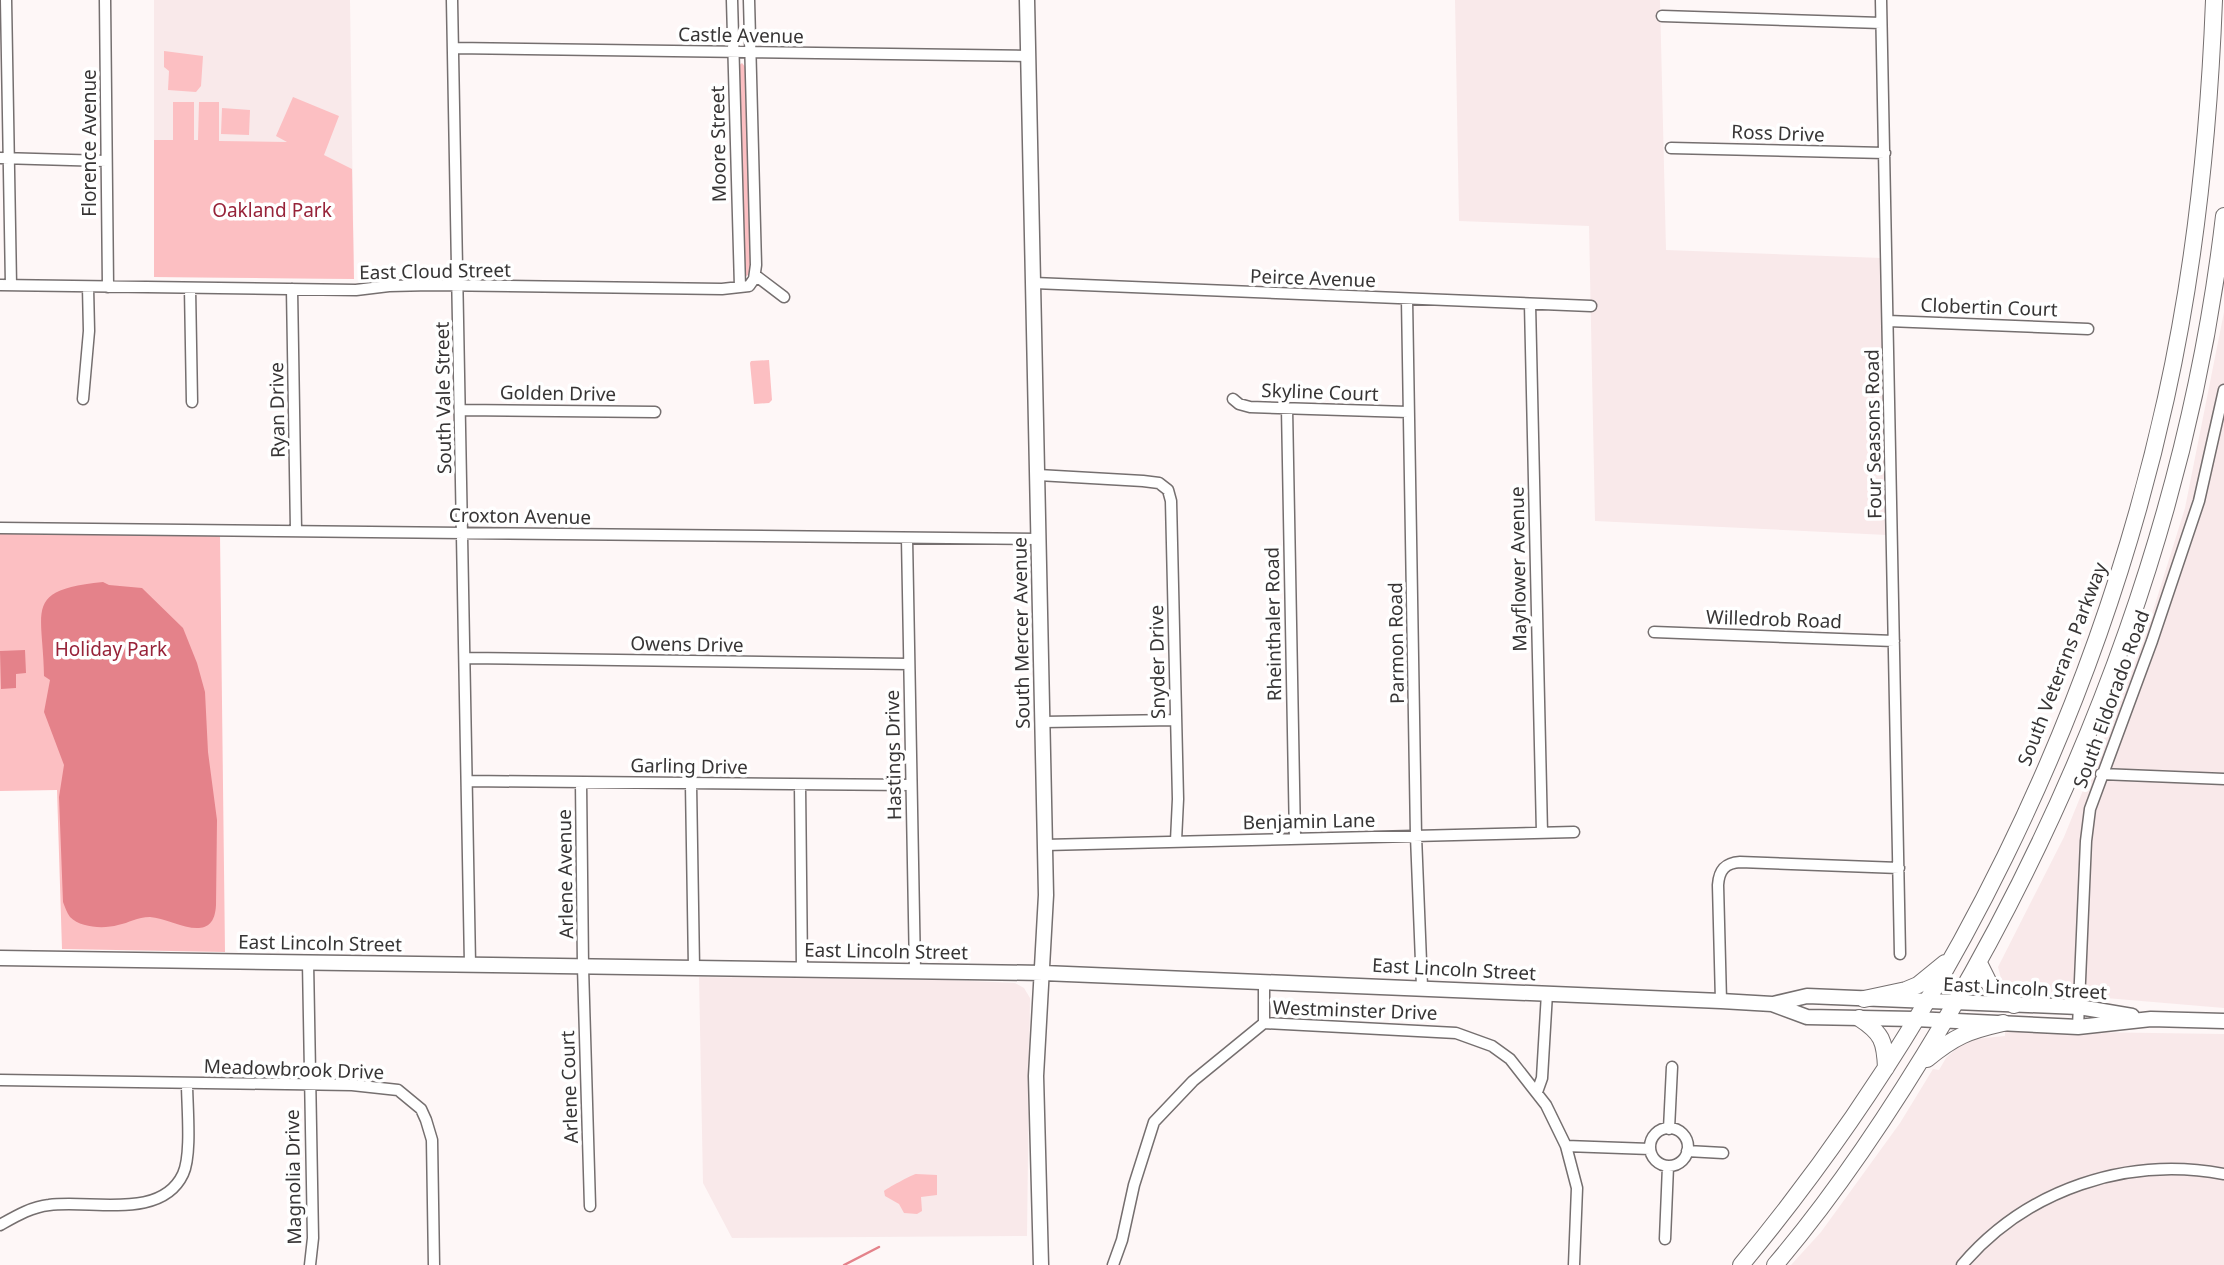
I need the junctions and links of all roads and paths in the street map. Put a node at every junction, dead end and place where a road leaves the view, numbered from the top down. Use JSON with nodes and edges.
{"nodes":[{"id":1,"x":6,"y":0,"type":"edge"},
{"id":2,"x":105,"y":0,"type":"edge"},
{"id":3,"x":452,"y":0,"type":"edge"},
{"id":4,"x":732,"y":0,"type":"edge"},
{"id":5,"x":749,"y":0,"type":"edge"},
{"id":6,"x":1027,"y":0,"type":"edge"},
{"id":7,"x":1881,"y":0,"type":"edge"},
{"id":8,"x":2214,"y":0,"type":"edge"},
{"id":9,"x":1662,"y":16,"type":"dead end"},
{"id":10,"x":1881,"y":23,"type":"junction"},
{"id":11,"x":453,"y":48,"type":"junction"},
{"id":12,"x":733,"y":52,"type":"junction"},
{"id":13,"x":752,"y":53,"type":"junction"},
{"id":14,"x":1028,"y":56,"type":"junction"},
{"id":15,"x":1671,"y":148,"type":"dead end"},
{"id":16,"x":1885,"y":153,"type":"junction"},
{"id":17,"x":4,"y":159,"type":"edge"},
{"id":18,"x":106,"y":161,"type":"junction"},
{"id":19,"x":2224,"y":216,"type":"edge"},
{"id":20,"x":755,"y":275,"type":"junction"},
{"id":21,"x":1034,"y":284,"type":"junction"},
{"id":22,"x":5,"y":285,"type":"edge"},
{"id":23,"x":88,"y":286,"type":"junction"},
{"id":24,"x":458,"y":286,"type":"junction"},
{"id":25,"x":108,"y":287,"type":"junction"},
{"id":26,"x":740,"y":287,"type":"junction"},
{"id":27,"x":190,"y":288,"type":"junction"},
{"id":28,"x":292,"y":289,"type":"junction"},
{"id":29,"x":783,"y":297,"type":"dead end"},
{"id":30,"x":1406,"y":299,"type":"junction"},
{"id":31,"x":1530,"y":304,"type":"junction"},
{"id":32,"x":1591,"y":306,"type":"dead end"},
{"id":33,"x":1888,"y":321,"type":"junction"},
{"id":34,"x":2088,"y":328,"type":"dead end"},
{"id":35,"x":2224,"y":390,"type":"edge"},
{"id":36,"x":83,"y":399,"type":"dead end"},
{"id":37,"x":1233,"y":399,"type":"dead end"},
{"id":38,"x":192,"y":402,"type":"dead end"},
{"id":39,"x":1287,"y":408,"type":"junction"},
{"id":40,"x":460,"y":410,"type":"junction"},
{"id":41,"x":655,"y":412,"type":"dead end"},
{"id":42,"x":1408,"y":412,"type":"junction"},
{"id":43,"x":1038,"y":475,"type":"junction"},
{"id":44,"x":0,"y":528,"type":"edge"},
{"id":45,"x":296,"y":530,"type":"junction"},
{"id":46,"x":462,"y":532,"type":"junction"},
{"id":47,"x":907,"y":538,"type":"junction"},
{"id":48,"x":1039,"y":538,"type":"junction"},
{"id":49,"x":1654,"y":632,"type":"dead end"},
{"id":50,"x":1894,"y":641,"type":"junction"},
{"id":51,"x":465,"y":659,"type":"junction"},
{"id":52,"x":909,"y":664,"type":"junction"},
{"id":53,"x":1175,"y":720,"type":"junction"},
{"id":54,"x":1042,"y":722,"type":"junction"},
{"id":55,"x":2101,"y":774,"type":"junction"},
{"id":56,"x":2224,"y":779,"type":"edge"},
{"id":57,"x":467,"y":781,"type":"junction"},
{"id":58,"x":581,"y":782,"type":"junction"},
{"id":59,"x":691,"y":784,"type":"junction"},
{"id":60,"x":800,"y":785,"type":"junction"},
{"id":61,"x":911,"y":785,"type":"junction"},
{"id":62,"x":1574,"y":832,"type":"dead end"},
{"id":63,"x":1542,"y":833,"type":"junction"},
{"id":64,"x":1416,"y":836,"type":"junction"},
{"id":65,"x":1295,"y":839,"type":"junction"},
{"id":66,"x":1177,"y":841,"type":"junction"},
{"id":67,"x":1045,"y":845,"type":"junction"},
{"id":68,"x":1899,"y":868,"type":"junction"},
{"id":69,"x":1900,"y":954,"type":"dead end"},
{"id":70,"x":1952,"y":957,"type":"junction"},
{"id":71,"x":0,"y":958,"type":"edge"},
{"id":72,"x":308,"y":962,"type":"junction"},
{"id":73,"x":1979,"y":962,"type":"junction"},
{"id":74,"x":470,"y":964,"type":"junction"},
{"id":75,"x":583,"y":967,"type":"junction"},
{"id":76,"x":694,"y":968,"type":"junction"},
{"id":77,"x":802,"y":969,"type":"junction"},
{"id":78,"x":915,"y":971,"type":"junction"},
{"id":79,"x":1043,"y":972,"type":"junction"},
{"id":80,"x":1264,"y":981,"type":"junction"},
{"id":81,"x":1422,"y":987,"type":"junction"},
{"id":82,"x":1547,"y":993,"type":"junction"},
{"id":83,"x":1864,"y":999,"type":"junction"},
{"id":84,"x":1721,"y":1001,"type":"junction"},
{"id":85,"x":1926,"y":1002,"type":"junction"},
{"id":86,"x":1955,"y":1003,"type":"junction"},
{"id":87,"x":1772,"y":1004,"type":"junction"},
{"id":88,"x":2014,"y":1005,"type":"junction"},
{"id":89,"x":2079,"y":1007,"type":"junction"},
{"id":90,"x":1859,"y":1018,"type":"junction"},
{"id":91,"x":1915,"y":1019,"type":"junction"},
{"id":92,"x":2151,"y":1019,"type":"junction"},
{"id":93,"x":1944,"y":1021,"type":"junction"},
{"id":94,"x":2224,"y":1021,"type":"edge"},
{"id":95,"x":1264,"y":1023,"type":"junction"},
{"id":96,"x":2003,"y":1023,"type":"junction"},
{"id":97,"x":2078,"y":1027,"type":"junction"},
{"id":98,"x":1672,"y":1068,"type":"dead end"},
{"id":99,"x":1886,"y":1068,"type":"junction"},
{"id":100,"x":1917,"y":1068,"type":"junction"},
{"id":101,"x":0,"y":1080,"type":"edge"},
{"id":102,"x":187,"y":1083,"type":"junction"},
{"id":103,"x":309,"y":1085,"type":"junction"},
{"id":104,"x":1536,"y":1092,"type":"junction"},
{"id":105,"x":1670,"y":1129,"type":"junction"},
{"id":106,"x":1566,"y":1146,"type":"junction"},
{"id":107,"x":1650,"y":1149,"type":"junction"},
{"id":108,"x":1687,"y":1151,"type":"junction"},
{"id":109,"x":1723,"y":1153,"type":"dead end"},
{"id":110,"x":1668,"y":1166,"type":"junction"},
{"id":111,"x":2224,"y":1174,"type":"edge"},
{"id":112,"x":590,"y":1206,"type":"dead end"},
{"id":113,"x":0,"y":1225,"type":"edge"},
{"id":114,"x":1665,"y":1239,"type":"dead end"},
{"id":115,"x":310,"y":1265,"type":"edge"},
{"id":116,"x":434,"y":1265,"type":"edge"},
{"id":117,"x":1041,"y":1265,"type":"edge"},
{"id":118,"x":1113,"y":1265,"type":"edge"},
{"id":119,"x":1574,"y":1265,"type":"edge"},
{"id":120,"x":1741,"y":1265,"type":"edge"},
{"id":121,"x":1775,"y":1265,"type":"edge"},
{"id":122,"x":1962,"y":1265,"type":"edge"}],
"edges":[{"from":1,"to":17,"type":"street"},
{"from":2,"to":18,"type":"street","name":"Florence Avenue"},
{"from":3,"to":11,"type":"street","name":"South Vale Street"},
{"from":4,"to":12,"type":"street","name":"Moore Street"},
{"from":5,"to":13,"type":"street","name":"Moore Street"},
{"from":6,"to":14,"type":"main road","name":"South Mercer Avenue"},
{"from":7,"to":10,"type":"street","name":"Four Seasons Road"},
{"from":8,"to":70,"type":"highway","name":"South Veterans Parkway"},
{"from":9,"to":10,"type":"street"},
{"from":10,"to":16,"type":"street","name":"Four Seasons Road"},
{"from":11,"to":12,"type":"street","name":"Castle Avenue"},
{"from":11,"to":24,"type":"street","name":"South Vale Street"},
{"from":12,"to":13,"type":"street","name":"Castle Avenue"},
{"from":12,"to":26,"type":"street","name":"Moore Street"},
{"from":13,"to":14,"type":"street","name":"Castle Avenue"},
{"from":13,"to":20,"type":"street","name":"Moore Street"},
{"from":14,"to":21,"type":"main road","name":"South Mercer Avenue"},
{"from":15,"to":16,"type":"street","name":"Ross Drive"},
{"from":16,"to":33,"type":"street","name":"Four Seasons Road"},
{"from":17,"to":18,"type":"street"},
{"from":17,"to":22,"type":"street"},
{"from":18,"to":25,"type":"street","name":"Florence Avenue"},
{"from":19,"to":73,"type":"highway"},
{"from":20,"to":26,"type":"street"},
{"from":20,"to":29,"type":"street"},
{"from":21,"to":30,"type":"street","name":"Peirce Avenue"},
{"from":21,"to":43,"type":"main road","name":"South Mercer Avenue"},
{"from":22,"to":23,"type":"street"},
{"from":23,"to":25,"type":"street","name":"East Cloud Street"},
{"from":23,"to":36,"type":"street"},
{"from":24,"to":26,"type":"street","name":"East Cloud Street"},
{"from":24,"to":28,"type":"street","name":"East Cloud Street"},
{"from":24,"to":40,"type":"street","name":"South Vale Street"},
{"from":25,"to":27,"type":"street","name":"East Cloud Street"},
{"from":27,"to":28,"type":"street","name":"East Cloud Street"},
{"from":27,"to":38,"type":"street"},
{"from":28,"to":45,"type":"street","name":"Ryan Drive"},
{"from":30,"to":31,"type":"street","name":"Peirce Avenue"},
{"from":30,"to":42,"type":"street","name":"Parmon Road"},
{"from":31,"to":32,"type":"street","name":"Peirce Avenue"},
{"from":31,"to":63,"type":"street","name":"Mayflower Avenue"},
{"from":33,"to":34,"type":"street","name":"Clobertin Court"},
{"from":33,"to":50,"type":"street","name":"Four Seasons Road"},
{"from":35,"to":55,"type":"street","name":"South Eldorado Road"},
{"from":37,"to":39,"type":"street","name":"Skyline Court"},
{"from":39,"to":42,"type":"street","name":"Skyline Court"},
{"from":39,"to":65,"type":"street","name":"Rheinthaler Road"},
{"from":40,"to":41,"type":"street","name":"Golden Drive"},
{"from":40,"to":46,"type":"street","name":"South Vale Street"},
{"from":42,"to":64,"type":"street","name":"Parmon Road"},
{"from":43,"to":48,"type":"main road","name":"South Mercer Avenue"},
{"from":43,"to":53,"type":"street","name":"Snyder Drive"},
{"from":44,"to":45,"type":"street","name":"Croxton Avenue"},
{"from":45,"to":46,"type":"street","name":"Croxton Avenue"},
{"from":46,"to":47,"type":"street","name":"Croxton Avenue"},
{"from":46,"to":51,"type":"street","name":"South Vale Street"},
{"from":47,"to":48,"type":"street","name":"Croxton Avenue"},
{"from":47,"to":52,"type":"street","name":"Hastings Drive"},
{"from":48,"to":54,"type":"main road","name":"South Mercer Avenue"},
{"from":49,"to":50,"type":"street","name":"Willedrob Road"},
{"from":50,"to":68,"type":"street","name":"Four Seasons Road"},
{"from":51,"to":52,"type":"street","name":"Owens Drive"},
{"from":51,"to":57,"type":"street","name":"South Vale Street"},
{"from":52,"to":61,"type":"street","name":"Hastings Drive"},
{"from":53,"to":54,"type":"street"},
{"from":53,"to":66,"type":"street","name":"Snyder Drive"},
{"from":54,"to":67,"type":"main road","name":"South Mercer Avenue"},
{"from":55,"to":56,"type":"street"},
{"from":55,"to":89,"type":"street","name":"South Eldorado Road"},
{"from":57,"to":58,"type":"street","name":"Garling Drive"},
{"from":57,"to":74,"type":"street","name":"South Vale Street"},
{"from":58,"to":59,"type":"street","name":"Garling Drive"},
{"from":58,"to":75,"type":"street","name":"Arlene Avenue"},
{"from":59,"to":60,"type":"street","name":"Garling Drive"},
{"from":59,"to":76,"type":"street"},
{"from":60,"to":61,"type":"street","name":"Garling Drive"},
{"from":60,"to":77,"type":"street"},
{"from":61,"to":78,"type":"street","name":"Hastings Drive"},
{"from":62,"to":63,"type":"street","name":"Benjamin Lane"},
{"from":63,"to":64,"type":"street","name":"Benjamin Lane"},
{"from":64,"to":65,"type":"street","name":"Benjamin Lane"},
{"from":64,"to":81,"type":"street","name":"Parmon Road"},
{"from":65,"to":66,"type":"street","name":"Benjamin Lane"},
{"from":66,"to":67,"type":"street","name":"Benjamin Lane"},
{"from":67,"to":79,"type":"main road","name":"South Mercer Avenue"},
{"from":68,"to":69,"type":"street","name":"Four Seasons Road"},
{"from":68,"to":84,"type":"street"},
{"from":70,"to":83,"type":"highway"},
{"from":70,"to":85,"type":"highway","name":"South Veterans Parkway"},
{"from":71,"to":72,"type":"main road","name":"East Lincoln Street"},
{"from":72,"to":74,"type":"main road","name":"East Lincoln Street"},
{"from":72,"to":103,"type":"street","name":"Magnolia Drive"},
{"from":73,"to":86,"type":"highway"},
{"from":73,"to":88,"type":"highway"},
{"from":74,"to":75,"type":"main road","name":"East Lincoln Street"},
{"from":75,"to":76,"type":"main road","name":"East Lincoln Street"},
{"from":75,"to":112,"type":"street","name":"Arlene Court"},
{"from":76,"to":77,"type":"main road","name":"East Lincoln Street"},
{"from":77,"to":78,"type":"main road","name":"East Lincoln Street"},
{"from":78,"to":79,"type":"main road","name":"East Lincoln Street"},
{"from":79,"to":80,"type":"main road","name":"East Lincoln Street"},
{"from":79,"to":117,"type":"main road","name":"South Mercer Avenue"},
{"from":80,"to":81,"type":"main road","name":"East Lincoln Street"},
{"from":80,"to":95,"type":"street"},
{"from":81,"to":82,"type":"main road","name":"East Lincoln Street"},
{"from":82,"to":84,"type":"main road","name":"East Lincoln Street"},
{"from":82,"to":104,"type":"street"},
{"from":83,"to":85,"type":"main road","name":"East Lincoln Street"},
{"from":83,"to":87,"type":"main road","name":"East Lincoln Street"},
{"from":84,"to":87,"type":"main road","name":"East Lincoln Street"},
{"from":85,"to":86,"type":"main road","name":"East Lincoln Street"},
{"from":85,"to":91,"type":"highway","name":"South Veterans Parkway"},
{"from":86,"to":88,"type":"main road","name":"East Lincoln Street"},
{"from":86,"to":93,"type":"highway"},
{"from":87,"to":90,"type":"main road","name":"East Lincoln Street"},
{"from":88,"to":89,"type":"main road","name":"East Lincoln Street"},
{"from":89,"to":92,"type":"main road","name":"East Lincoln Street"},
{"from":89,"to":97,"type":"street","name":"South Eldorado Road"},
{"from":90,"to":91,"type":"main road","name":"East Lincoln Street"},
{"from":90,"to":99,"type":"highway"},
{"from":91,"to":93,"type":"main road","name":"East Lincoln Street"},
{"from":91,"to":99,"type":"highway","name":"South Veterans Parkway"},
{"from":92,"to":94,"type":"main road","name":"East Lincoln Street"},
{"from":92,"to":97,"type":"main road","name":"East Lincoln Street"},
{"from":93,"to":96,"type":"main road","name":"East Lincoln Street"},
{"from":93,"to":100,"type":"highway"},
{"from":95,"to":104,"type":"street","name":"Westminster Drive"},
{"from":95,"to":118,"type":"street","name":"Westminster Drive"},
{"from":96,"to":97,"type":"main road","name":"East Lincoln Street"},
{"from":96,"to":100,"type":"highway"},
{"from":98,"to":105,"type":"street"},
{"from":99,"to":120,"type":"highway","name":"South Veterans Parkway"},
{"from":100,"to":121,"type":"highway"},
{"from":101,"to":102,"type":"street","name":"Meadowbrook Drive"},
{"from":102,"to":103,"type":"street","name":"Meadowbrook Drive"},
{"from":102,"to":113,"type":"street"},
{"from":103,"to":115,"type":"street","name":"Magnolia Drive"},
{"from":103,"to":116,"type":"street","name":"Meadowbrook Drive"},
{"from":104,"to":106,"type":"street","name":"Westminster Drive"},
{"from":105,"to":107,"type":"street"},
{"from":105,"to":108,"type":"street"},
{"from":106,"to":107,"type":"street"},
{"from":106,"to":119,"type":"street","name":"Westminster Drive"},
{"from":107,"to":110,"type":"street"},
{"from":108,"to":109,"type":"street"},
{"from":108,"to":110,"type":"street"},
{"from":110,"to":114,"type":"street"},
{"from":111,"to":122,"type":"street"}]}
